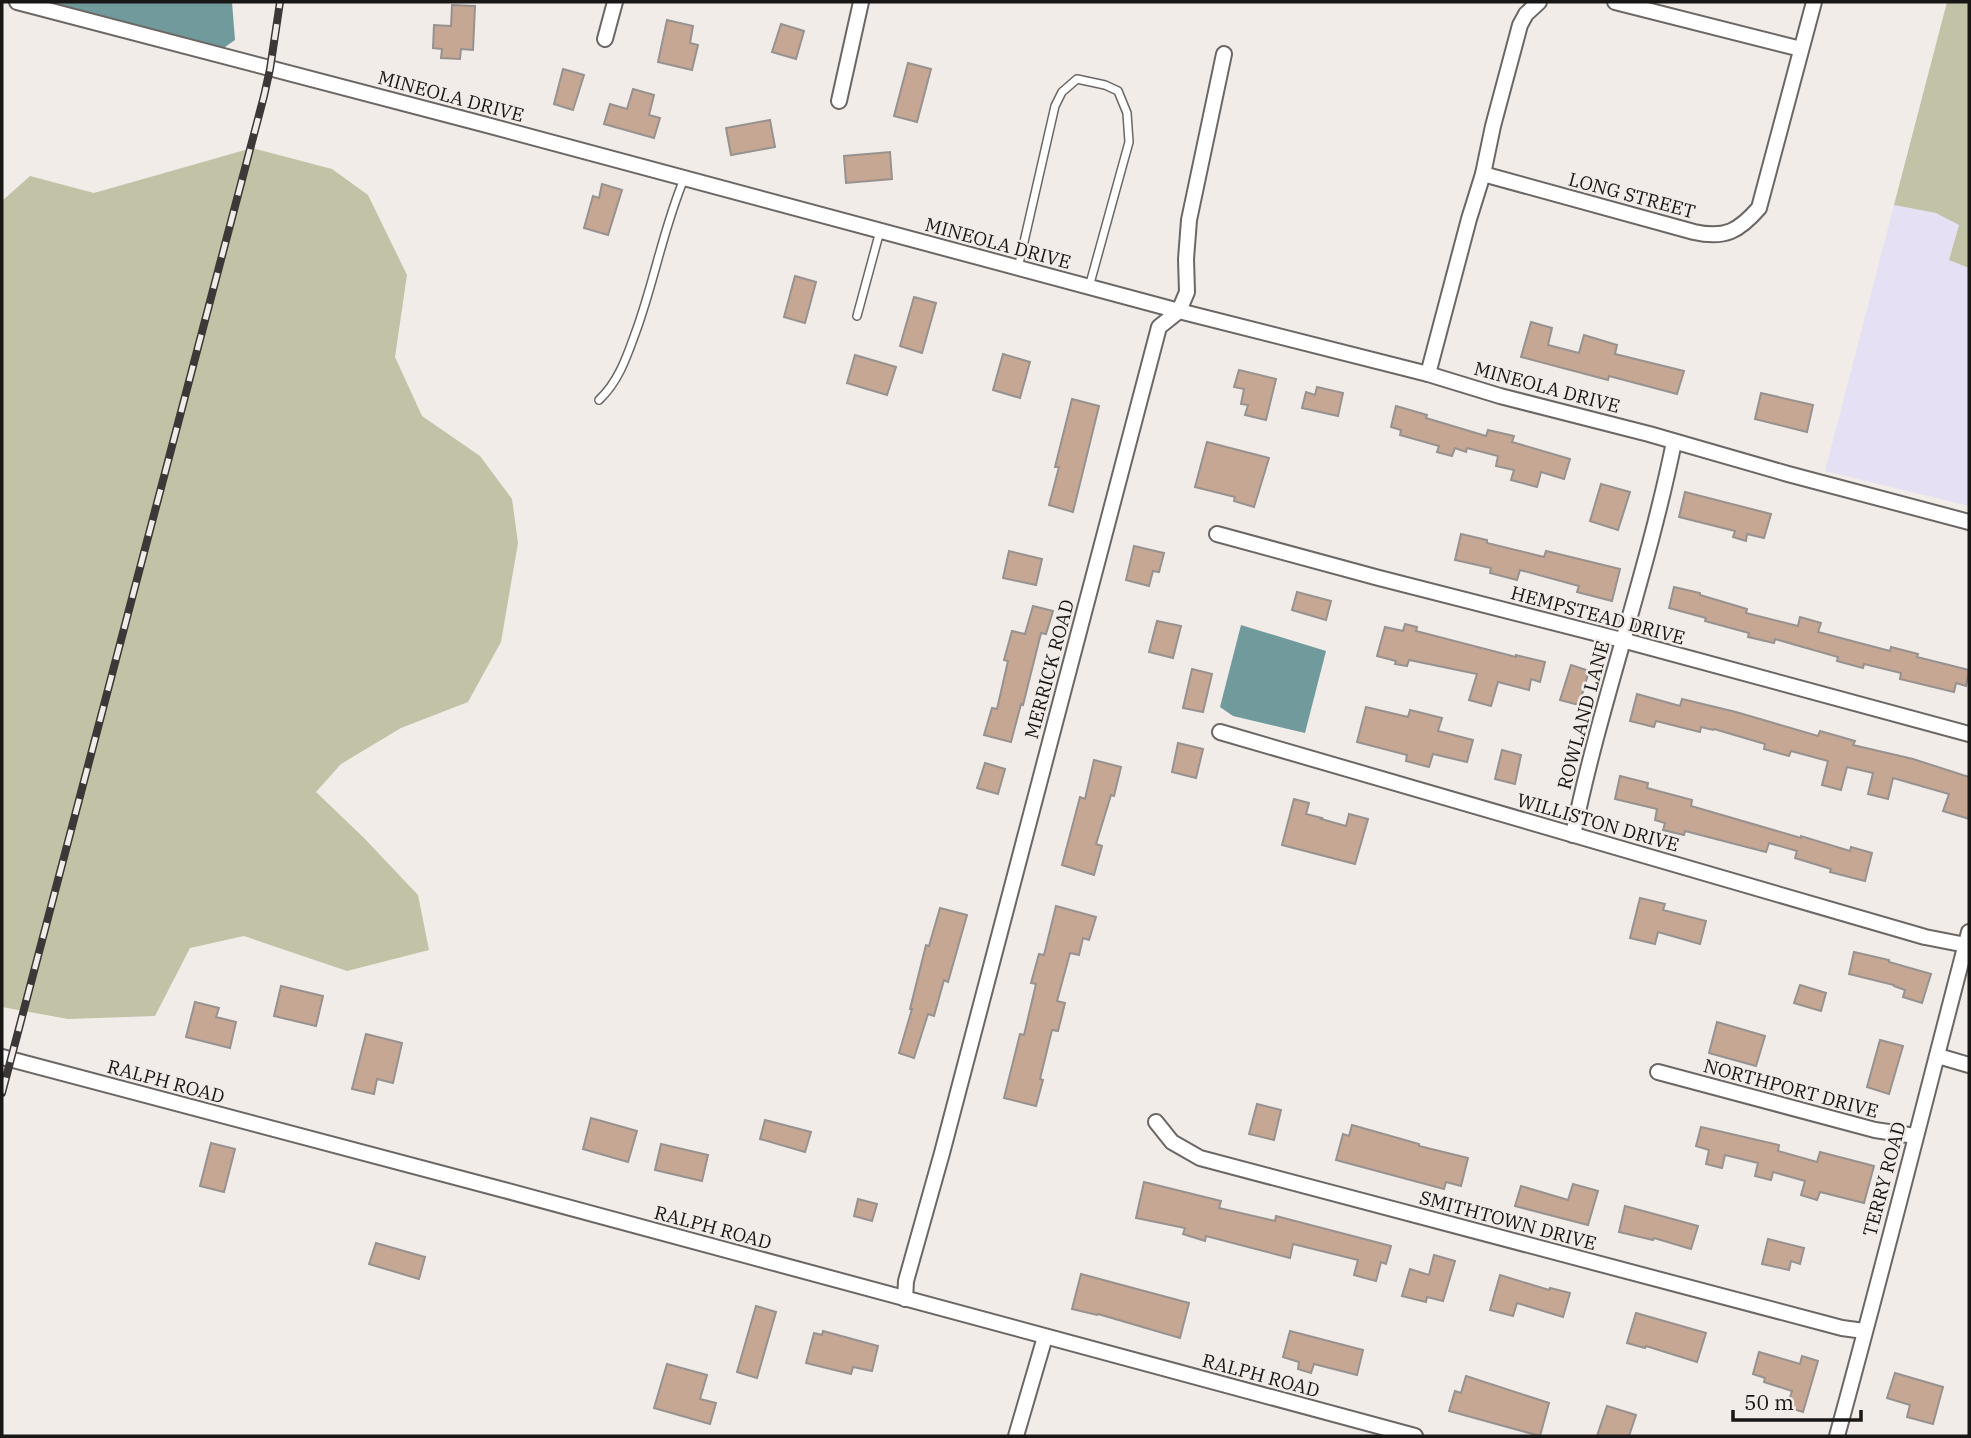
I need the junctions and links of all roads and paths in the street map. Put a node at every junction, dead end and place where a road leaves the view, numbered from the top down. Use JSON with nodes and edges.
{"nodes":[{"id":1,"x":18,"y":2,"type":"edge"},
{"id":2,"x":615,"y":2,"type":"edge"},
{"id":3,"x":861,"y":2,"type":"edge"},
{"id":4,"x":1539,"y":2,"type":"edge"},
{"id":5,"x":1615,"y":2,"type":"edge"},
{"id":6,"x":1814,"y":2,"type":"edge"},
{"id":7,"x":605,"y":39,"type":"dead end"},
{"id":8,"x":1801,"y":50,"type":"junction"},
{"id":9,"x":1224,"y":54,"type":"dead end"},
{"id":10,"x":839,"y":101,"type":"dead end"},
{"id":11,"x":1483,"y":174,"type":"junction"},
{"id":12,"x":684,"y":179,"type":"junction"},
{"id":13,"x":880,"y":231,"type":"junction"},
{"id":14,"x":1018,"y":268,"type":"junction"},
{"id":15,"x":1088,"y":287,"type":"junction"},
{"id":16,"x":1179,"y":311,"type":"junction"},
{"id":17,"x":857,"y":316,"type":"dead end"},
{"id":18,"x":1428,"y":374,"type":"junction"},
{"id":19,"x":599,"y":400,"type":"dead end"},
{"id":20,"x":1674,"y":442,"type":"junction"},
{"id":21,"x":1969,"y":522,"type":"edge"},
{"id":22,"x":1217,"y":534,"type":"dead end"},
{"id":23,"x":1622,"y":640,"type":"junction"},
{"id":24,"x":1220,"y":732,"type":"dead end"},
{"id":25,"x":1969,"y":734,"type":"edge"},
{"id":26,"x":1573,"y":835,"type":"junction"},
{"id":27,"x":1968,"y":938,"type":"edge"},
{"id":28,"x":1938,"y":1056,"type":"junction"},
{"id":29,"x":2,"y":1058,"type":"edge"},
{"id":30,"x":1969,"y":1065,"type":"edge"},
{"id":31,"x":1658,"y":1072,"type":"dead end"},
{"id":32,"x":1156,"y":1122,"type":"dead end"},
{"id":33,"x":1915,"y":1136,"type":"junction"},
{"id":34,"x":905,"y":1299,"type":"junction"},
{"id":35,"x":1864,"y":1331,"type":"junction"},
{"id":36,"x":1045,"y":1337,"type":"junction"},
{"id":37,"x":1016,"y":1436,"type":"edge"},
{"id":38,"x":1415,"y":1436,"type":"edge"},
{"id":39,"x":1837,"y":1436,"type":"edge"}],
"edges":[{"from":1,"to":12,"type":"street","name":"MINEOLA DRIVE"},
{"from":2,"to":7,"type":"street"},
{"from":3,"to":10,"type":"street"},
{"from":4,"to":11,"type":"street"},
{"from":5,"to":8,"type":"street"},
{"from":6,"to":8,"type":"street","name":"LONG STREET"},
{"from":8,"to":11,"type":"street","name":"LONG STREET"},
{"from":9,"to":16,"type":"street","name":"MERRICK ROAD"},
{"from":11,"to":18,"type":"street"},
{"from":12,"to":13,"type":"street","name":"MINEOLA DRIVE"},
{"from":12,"to":19,"type":"lane"},
{"from":13,"to":14,"type":"street","name":"MINEOLA DRIVE"},
{"from":13,"to":17,"type":"lane"},
{"from":14,"to":15,"type":"street","name":"MINEOLA DRIVE"},
{"from":14,"to":15,"type":"lane"},
{"from":15,"to":16,"type":"street","name":"MINEOLA DRIVE"},
{"from":16,"to":18,"type":"street","name":"MINEOLA DRIVE"},
{"from":16,"to":34,"type":"street","name":"MERRICK ROAD"},
{"from":18,"to":20,"type":"street","name":"MINEOLA DRIVE"},
{"from":20,"to":21,"type":"street","name":"MINEOLA DRIVE"},
{"from":20,"to":23,"type":"street","name":"ROWLAND LANE"},
{"from":22,"to":23,"type":"street","name":"HEMPSTEAD DRIVE"},
{"from":23,"to":25,"type":"street","name":"HEMPSTEAD DRIVE"},
{"from":23,"to":26,"type":"street","name":"ROWLAND LANE"},
{"from":24,"to":26,"type":"street","name":"WILLISTON DRIVE"},
{"from":26,"to":27,"type":"street","name":"WILLISTON DRIVE"},
{"from":27,"to":28,"type":"street","name":"TERRY ROAD"},
{"from":28,"to":30,"type":"street"},
{"from":28,"to":33,"type":"street","name":"TERRY ROAD"},
{"from":29,"to":34,"type":"street","name":"RALPH ROAD"},
{"from":31,"to":33,"type":"street","name":"NORTHPORT DRIVE"},
{"from":32,"to":35,"type":"street","name":"SMITHTOWN DRIVE"},
{"from":33,"to":35,"type":"street","name":"TERRY ROAD"},
{"from":34,"to":36,"type":"street","name":"RALPH ROAD"},
{"from":35,"to":39,"type":"street","name":"TERRY ROAD"},
{"from":36,"to":37,"type":"street"},
{"from":36,"to":38,"type":"street","name":"RALPH ROAD"}]}
